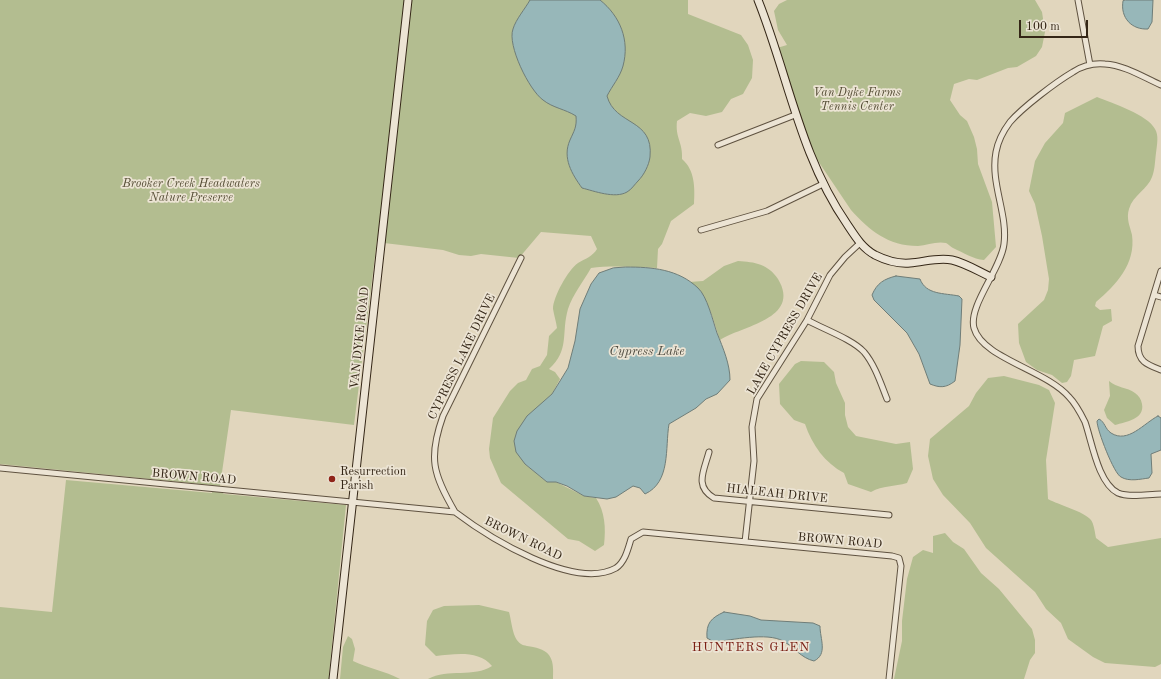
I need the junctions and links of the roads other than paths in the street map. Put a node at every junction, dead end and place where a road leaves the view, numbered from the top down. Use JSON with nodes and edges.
{"nodes":[{"id":1,"x":408,"y":0,"type":"edge"},
{"id":2,"x":758,"y":0,"type":"edge"},
{"id":3,"x":1078,"y":0,"type":"edge"},
{"id":4,"x":1090,"y":65,"type":"junction"},
{"id":5,"x":1161,"y":85,"type":"edge"},
{"id":6,"x":795,"y":115,"type":"junction"},
{"id":7,"x":718,"y":145,"type":"dead end"},
{"id":8,"x":823,"y":184,"type":"junction"},
{"id":9,"x":701,"y":230,"type":"dead end"},
{"id":10,"x":860,"y":243,"type":"junction"},
{"id":11,"x":521,"y":258,"type":"dead end"},
{"id":12,"x":1161,"y":271,"type":"edge"},
{"id":13,"x":991,"y":277,"type":"junction"},
{"id":14,"x":1154,"y":295,"type":"junction"},
{"id":15,"x":1161,"y":297,"type":"edge"},
{"id":16,"x":806,"y":320,"type":"junction"},
{"id":17,"x":1161,"y":370,"type":"edge"},
{"id":18,"x":887,"y":399,"type":"dead end"},
{"id":19,"x":709,"y":452,"type":"dead end"},
{"id":20,"x":0,"y":468,"type":"edge"},
{"id":21,"x":1161,"y":494,"type":"edge"},
{"id":22,"x":353,"y":501,"type":"junction"},
{"id":23,"x":749,"y":501,"type":"junction"},
{"id":24,"x":455,"y":512,"type":"junction"},
{"id":25,"x":889,"y":515,"type":"dead end"},
{"id":26,"x":745,"y":542,"type":"junction"},
{"id":27,"x":333,"y":679,"type":"edge"},
{"id":28,"x":890,"y":679,"type":"edge"}],
"edges":[{"from":1,"to":22,"type":"main road","name":"VAN DYKE ROAD"},
{"from":2,"to":6,"type":"main road"},
{"from":3,"to":4,"type":"street"},
{"from":4,"to":5,"type":"street"},
{"from":4,"to":13,"type":"street"},
{"from":6,"to":7,"type":"street"},
{"from":6,"to":8,"type":"main road"},
{"from":8,"to":9,"type":"street"},
{"from":8,"to":10,"type":"main road"},
{"from":10,"to":13,"type":"main road"},
{"from":10,"to":16,"type":"street","name":"LAKE CYPRESS DRIVE"},
{"from":11,"to":24,"type":"street","name":"CYPRESS LAKE DRIVE"},
{"from":12,"to":14,"type":"street"},
{"from":13,"to":21,"type":"street"},
{"from":14,"to":15,"type":"street"},
{"from":14,"to":17,"type":"street"},
{"from":16,"to":18,"type":"street"},
{"from":16,"to":23,"type":"street","name":"LAKE CYPRESS DRIVE"},
{"from":19,"to":23,"type":"street","name":"HIALEAH DRIVE"},
{"from":20,"to":22,"type":"street","name":"BROWN ROAD"},
{"from":22,"to":24,"type":"street","name":"BROWN ROAD"},
{"from":22,"to":27,"type":"main road","name":"VAN DYKE ROAD"},
{"from":23,"to":25,"type":"street","name":"HIALEAH DRIVE"},
{"from":23,"to":26,"type":"street","name":"LAKE CYPRESS DRIVE"},
{"from":24,"to":26,"type":"street","name":"BROWN ROAD"},
{"from":26,"to":28,"type":"street","name":"BROWN ROAD"}]}
